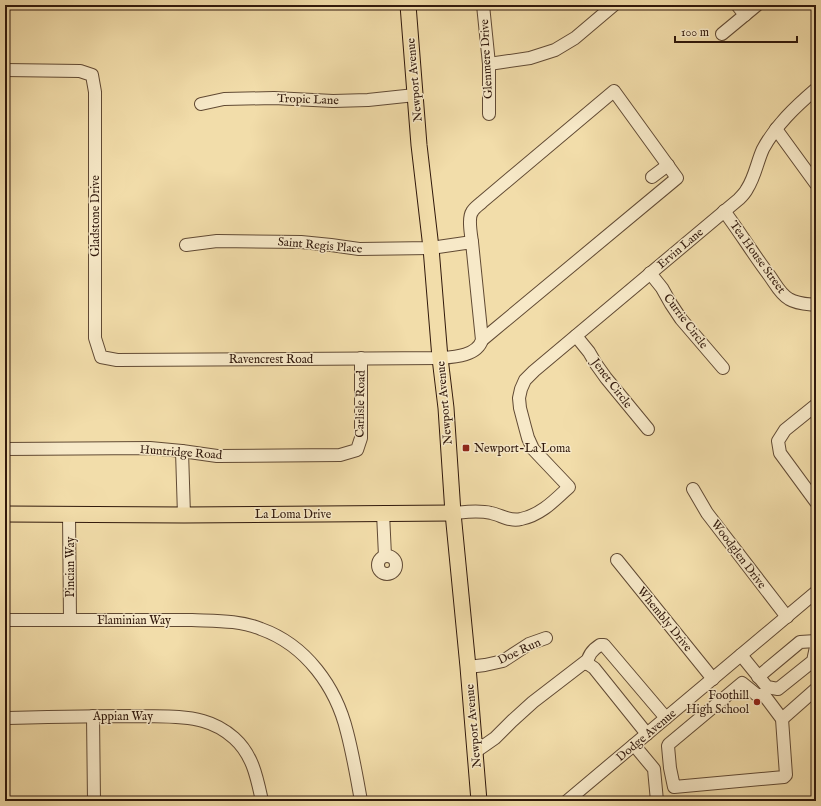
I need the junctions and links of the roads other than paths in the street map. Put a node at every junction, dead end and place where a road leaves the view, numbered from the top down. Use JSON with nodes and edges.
{"nodes":[{"id":1,"x":408,"y":5,"type":"edge"},
{"id":2,"x":483,"y":5,"type":"edge"},
{"id":3,"x":614,"y":5,"type":"edge"},
{"id":4,"x":736,"y":5,"type":"edge"},
{"id":5,"x":757,"y":5,"type":"edge"},
{"id":6,"x":745,"y":15,"type":"junction"},
{"id":7,"x":722,"y":34,"type":"dead end"},
{"id":8,"x":489,"y":64,"type":"junction"},
{"id":9,"x":5,"y":70,"type":"edge"},
{"id":10,"x":815,"y":91,"type":"edge"},
{"id":11,"x":415,"y":95,"type":"junction"},
{"id":12,"x":201,"y":104,"type":"dead end"},
{"id":13,"x":489,"y":114,"type":"dead end"},
{"id":14,"x":776,"y":129,"type":"junction"},
{"id":15,"x":668,"y":164,"type":"junction"},
{"id":16,"x":652,"y":178,"type":"dead end"},
{"id":17,"x":816,"y":184,"type":"edge"},
{"id":18,"x":724,"y":211,"type":"junction"},
{"id":19,"x":472,"y":242,"type":"junction"},
{"id":20,"x":186,"y":245,"type":"dead end"},
{"id":21,"x":431,"y":248,"type":"junction"},
{"id":22,"x":650,"y":273,"type":"junction"},
{"id":23,"x":816,"y":305,"type":"edge"},
{"id":24,"x":576,"y":336,"type":"junction"},
{"id":25,"x":482,"y":340,"type":"junction"},
{"id":26,"x":101,"y":357,"type":"joint"},
{"id":27,"x":361,"y":358,"type":"junction"},
{"id":28,"x":440,"y":358,"type":"junction"},
{"id":29,"x":723,"y":368,"type":"dead end"},
{"id":30,"x":816,"y":405,"type":"edge"},
{"id":31,"x":648,"y":429,"type":"dead end"},
{"id":32,"x":5,"y":449,"type":"edge"},
{"id":33,"x":357,"y":450,"type":"joint"},
{"id":34,"x":182,"y":451,"type":"junction"},
{"id":35,"x":569,"y":487,"type":"joint"},
{"id":36,"x":693,"y":489,"type":"dead end"},
{"id":37,"x":816,"y":502,"type":"edge"},
{"id":38,"x":383,"y":513,"type":"junction"},
{"id":39,"x":453,"y":513,"type":"junction"},
{"id":40,"x":5,"y":514,"type":"edge"},
{"id":41,"x":69,"y":514,"type":"junction"},
{"id":42,"x":184,"y":514,"type":"junction"},
{"id":43,"x":385,"y":556,"type":"dead end"},
{"id":44,"x":617,"y":560,"type":"dead end"},
{"id":45,"x":816,"y":592,"type":"edge"},
{"id":46,"x":787,"y":617,"type":"junction"},
{"id":47,"x":5,"y":620,"type":"edge"},
{"id":48,"x":70,"y":620,"type":"junction"},
{"id":49,"x":546,"y":638,"type":"dead end"},
{"id":50,"x":816,"y":641,"type":"edge"},
{"id":51,"x":816,"y":647,"type":"edge"},
{"id":52,"x":741,"y":655,"type":"junction"},
{"id":53,"x":587,"y":664,"type":"junction"},
{"id":54,"x":468,"y":667,"type":"junction"},
{"id":55,"x":758,"y":677,"type":"junction"},
{"id":56,"x":713,"y":679,"type":"junction"},
{"id":57,"x":816,"y":689,"type":"edge"},
{"id":58,"x":765,"y":691,"type":"junction"},
{"id":59,"x":93,"y":716,"type":"junction"},
{"id":60,"x":5,"y":718,"type":"edge"},
{"id":61,"x":666,"y":718,"type":"junction"},
{"id":62,"x":782,"y":719,"type":"junction"},
{"id":63,"x":647,"y":734,"type":"junction"},
{"id":64,"x":634,"y":745,"type":"junction"},
{"id":65,"x":475,"y":752,"type":"junction"},
{"id":66,"x":582,"y":796,"type":"edge"},
{"id":67,"x":94,"y":801,"type":"edge"},
{"id":68,"x":262,"y":801,"type":"edge"},
{"id":69,"x":361,"y":801,"type":"edge"},
{"id":70,"x":479,"y":801,"type":"edge"},
{"id":71,"x":567,"y":801,"type":"edge"},
{"id":72,"x":657,"y":801,"type":"edge"}],
"edges":[{"from":1,"to":11,"type":"main road","name":"Newport Avenue"},
{"from":2,"to":8,"type":"street","name":"Glenmere Drive"},
{"from":3,"to":8,"type":"street"},
{"from":4,"to":6,"type":"street"},
{"from":5,"to":6,"type":"street"},
{"from":6,"to":7,"type":"street"},
{"from":8,"to":13,"type":"street","name":"Glenmere Drive"},
{"from":9,"to":26,"type":"street","name":"Gladstone Drive"},
{"from":10,"to":14,"type":"street","name":"Ervin Lane"},
{"from":11,"to":12,"type":"street","name":"Tropic Lane"},
{"from":11,"to":21,"type":"main road","name":"Newport Avenue"},
{"from":14,"to":17,"type":"street"},
{"from":14,"to":18,"type":"street","name":"Ervin Lane"},
{"from":15,"to":16,"type":"street"},
{"from":15,"to":19,"type":"street"},
{"from":15,"to":25,"type":"street","name":"Ravencrest Road"},
{"from":18,"to":22,"type":"street","name":"Ervin Lane"},
{"from":18,"to":23,"type":"street","name":"Tea House Street"},
{"from":19,"to":21,"type":"street","name":"Saint Regis Place"},
{"from":19,"to":25,"type":"street"},
{"from":20,"to":21,"type":"street","name":"Saint Regis Place"},
{"from":21,"to":28,"type":"main road","name":"Newport Avenue"},
{"from":22,"to":24,"type":"street","name":"Ervin Lane"},
{"from":22,"to":29,"type":"street","name":"Currie Circle"},
{"from":24,"to":31,"type":"street","name":"Jenet Circle"},
{"from":24,"to":35,"type":"street","name":"Ervin Lane"},
{"from":25,"to":28,"type":"street","name":"Ravencrest Road"},
{"from":26,"to":27,"type":"street","name":"Ravencrest Road"},
{"from":27,"to":28,"type":"street","name":"Ravencrest Road"},
{"from":27,"to":33,"type":"street","name":"Carlisle Road"},
{"from":28,"to":39,"type":"main road","name":"Newport Avenue"},
{"from":30,"to":37,"type":"street"},
{"from":32,"to":34,"type":"street","name":"Huntridge Road"},
{"from":33,"to":34,"type":"street","name":"Huntridge Road"},
{"from":34,"to":42,"type":"street"},
{"from":35,"to":39,"type":"street","name":"La Loma Drive"},
{"from":36,"to":46,"type":"street","name":"Woodglen Drive"},
{"from":38,"to":39,"type":"main road","name":"La Loma Drive"},
{"from":38,"to":42,"type":"main road","name":"La Loma Drive"},
{"from":38,"to":43,"type":"street"},
{"from":39,"to":54,"type":"main road","name":"Newport Avenue"},
{"from":40,"to":41,"type":"main road","name":"La Loma Drive"},
{"from":41,"to":42,"type":"main road","name":"La Loma Drive"},
{"from":41,"to":48,"type":"street","name":"Pincian Way"},
{"from":44,"to":56,"type":"street","name":"Whembly Drive"},
{"from":45,"to":46,"type":"street","name":"Dodge Avenue"},
{"from":46,"to":52,"type":"street","name":"Dodge Avenue"},
{"from":47,"to":48,"type":"street","name":"Flaminian Way"},
{"from":48,"to":69,"type":"street","name":"Flaminian Way"},
{"from":49,"to":54,"type":"street","name":"Doe Run"},
{"from":50,"to":55,"type":"street"},
{"from":51,"to":58,"type":"street"},
{"from":52,"to":55,"type":"street"},
{"from":52,"to":56,"type":"street","name":"Dodge Avenue"},
{"from":53,"to":61,"type":"street"},
{"from":53,"to":63,"type":"street"},
{"from":53,"to":65,"type":"street"},
{"from":54,"to":65,"type":"main road","name":"Newport Avenue"},
{"from":55,"to":58,"type":"street"},
{"from":56,"to":61,"type":"street","name":"Dodge Avenue"},
{"from":57,"to":62,"type":"street"},
{"from":58,"to":62,"type":"street"},
{"from":58,"to":62,"type":"street"},
{"from":59,"to":60,"type":"street","name":"Appian Way"},
{"from":59,"to":67,"type":"street"},
{"from":59,"to":68,"type":"street","name":"Appian Way"},
{"from":61,"to":63,"type":"street","name":"Dodge Avenue"},
{"from":63,"to":64,"type":"street","name":"Dodge Avenue"},
{"from":64,"to":66,"type":"street","name":"Dodge Avenue"},
{"from":64,"to":72,"type":"street"},
{"from":65,"to":70,"type":"main road","name":"Newport Avenue"},
{"from":66,"to":71,"type":"street","name":"Dodge Avenue"}]}
